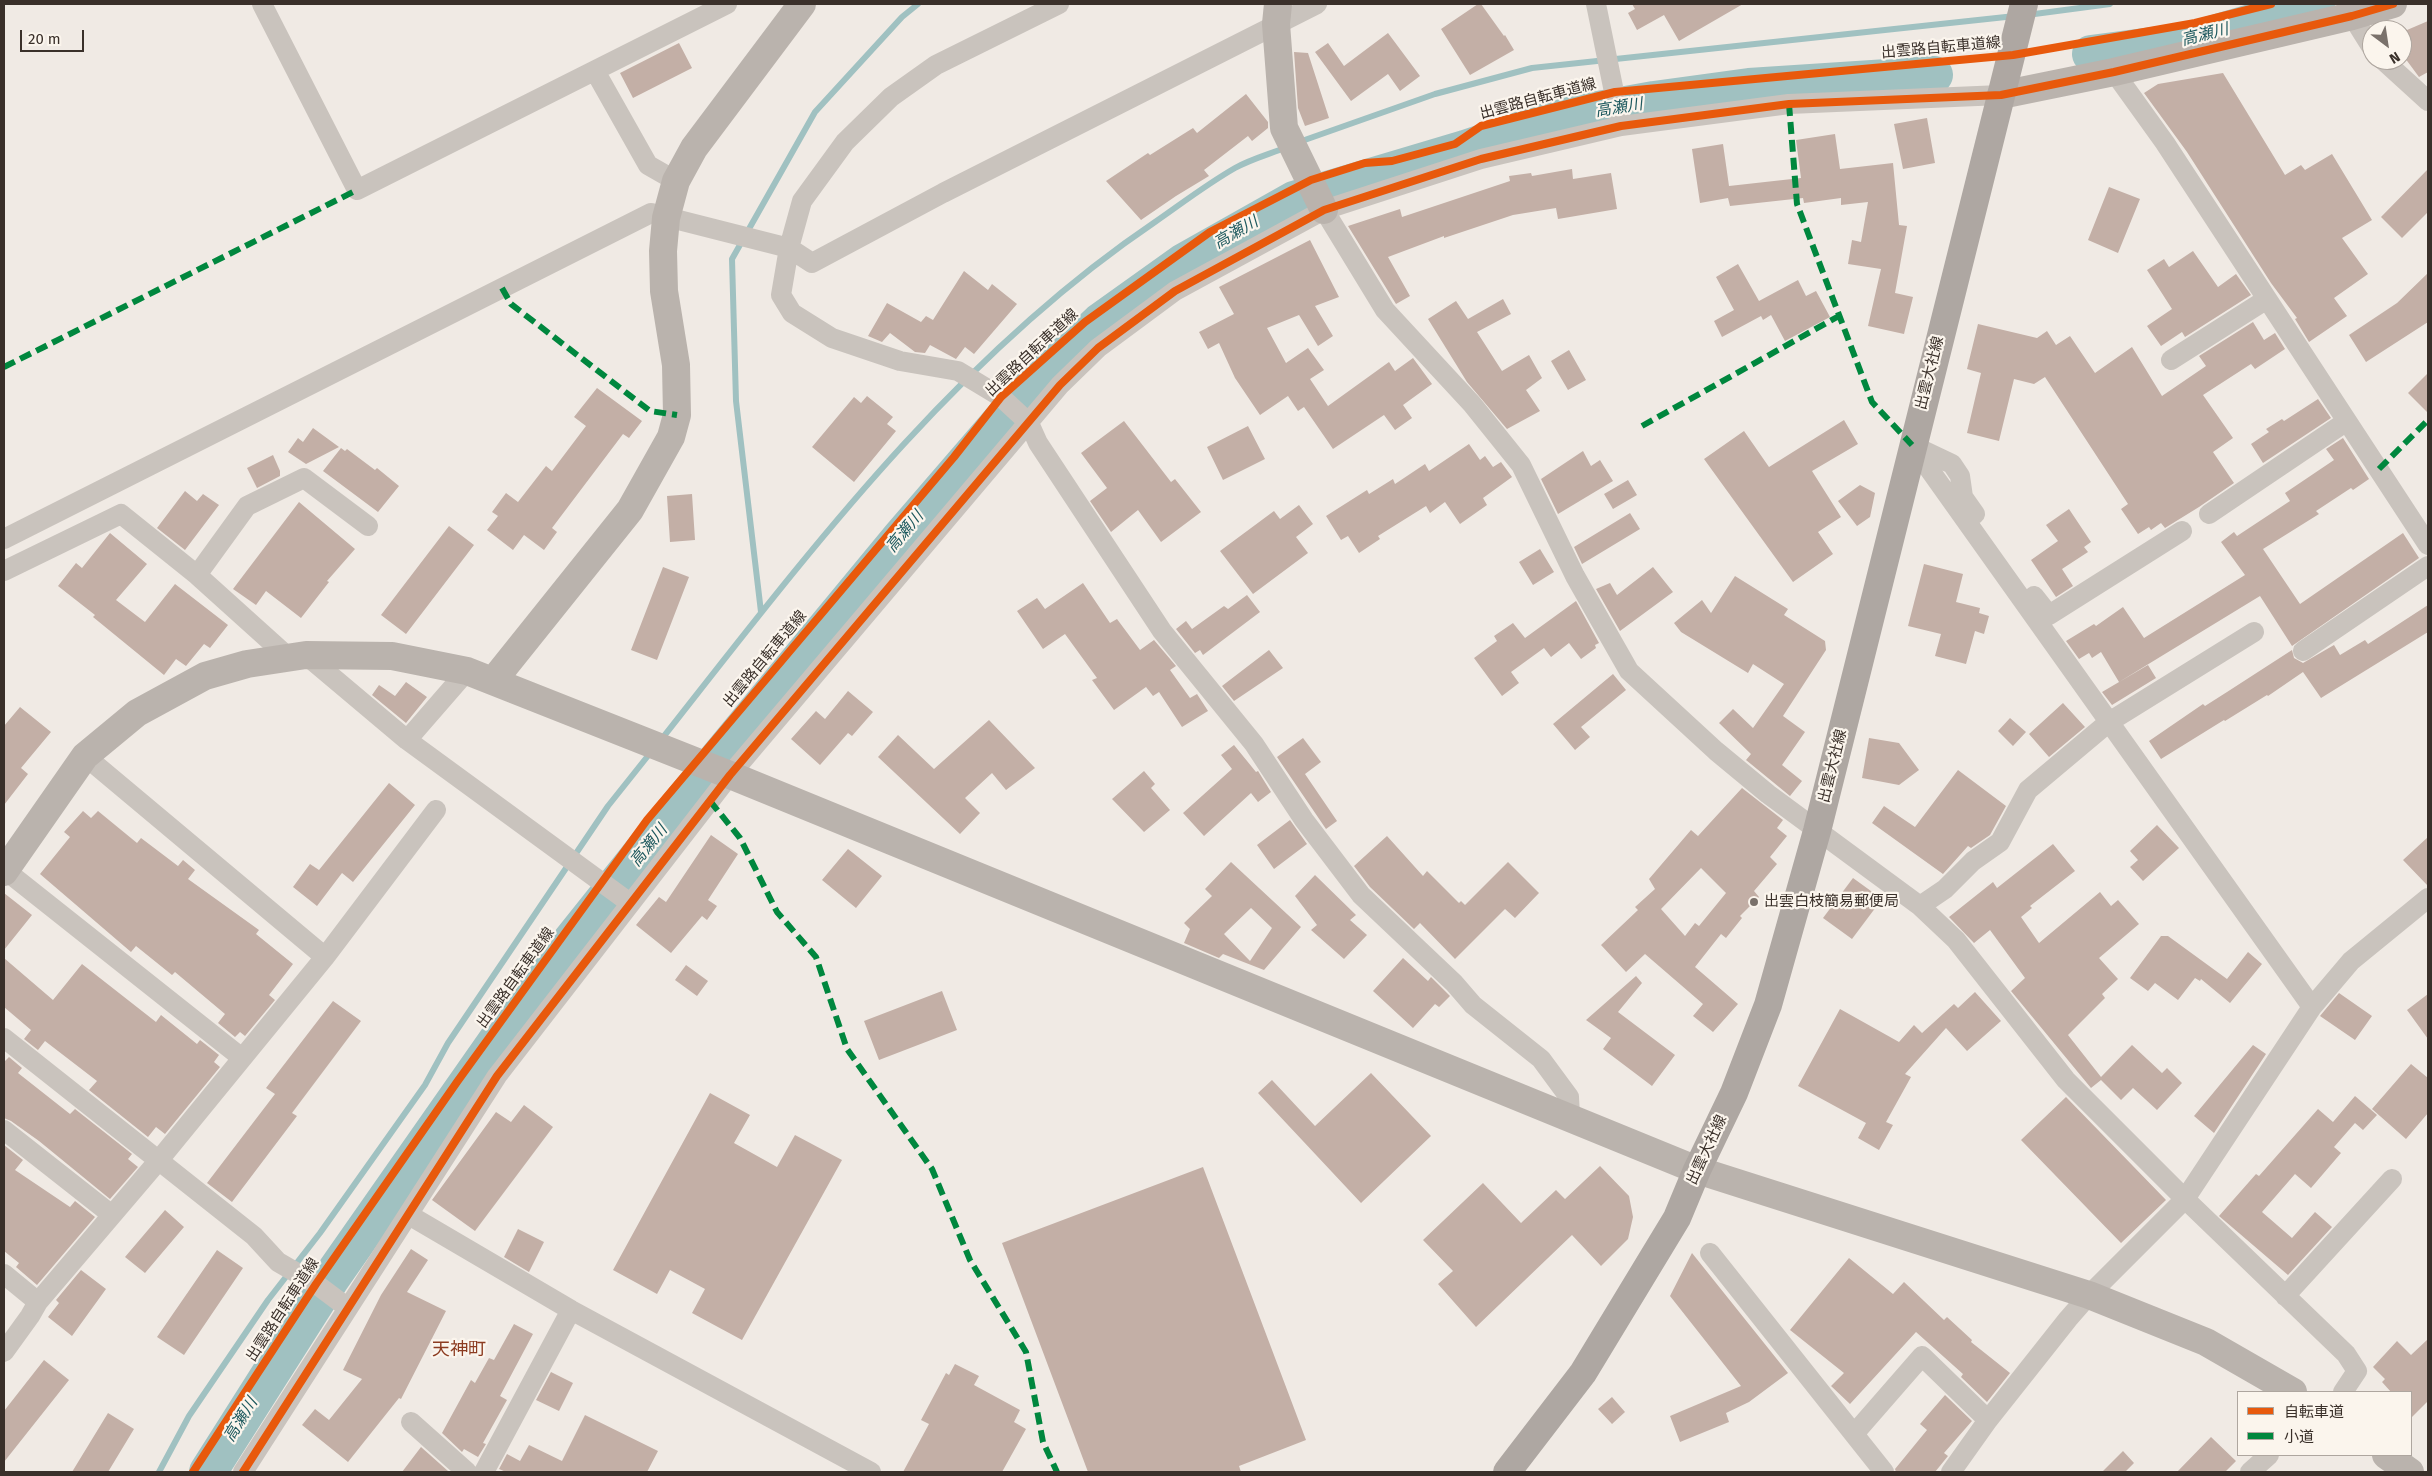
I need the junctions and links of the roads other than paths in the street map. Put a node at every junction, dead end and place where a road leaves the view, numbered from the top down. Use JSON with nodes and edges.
{"nodes":[{"id":1,"x":262,"y":4,"type":"edge"},
{"id":2,"x":727,"y":4,"type":"edge"},
{"id":3,"x":802,"y":4,"type":"edge"},
{"id":4,"x":1059,"y":4,"type":"edge"},
{"id":5,"x":1317,"y":4,"type":"edge"},
{"id":6,"x":1596,"y":4,"type":"edge"},
{"id":7,"x":2024,"y":4,"type":"edge"},
{"id":8,"x":2374,"y":8,"type":"edge"},
{"id":9,"x":1277,"y":14,"type":"edge"},
{"id":10,"x":2394,"y":70,"type":"edge"},
{"id":11,"x":595,"y":71,"type":"junction"},
{"id":12,"x":2114,"y":72,"type":"junction"},
{"id":13,"x":2001,"y":95,"type":"junction"},
{"id":14,"x":2428,"y":101,"type":"edge"},
{"id":15,"x":1621,"y":126,"type":"junction"},
{"id":16,"x":676,"y":182,"type":"junction"},
{"id":17,"x":1324,"y":210,"type":"junction"},
{"id":18,"x":666,"y":218,"type":"junction"},
{"id":19,"x":790,"y":248,"type":"junction"},
{"id":20,"x":2267,"y":299,"type":"junction"},
{"id":21,"x":2171,"y":360,"type":"dead end"},
{"id":22,"x":2348,"y":421,"type":"junction"},
{"id":23,"x":1029,"y":423,"type":"junction"},
{"id":24,"x":1912,"y":445,"type":"junction"},
{"id":25,"x":2209,"y":514,"type":"dead end"},
{"id":26,"x":368,"y":526,"type":"dead end"},
{"id":27,"x":2182,"y":531,"type":"dead end"},
{"id":28,"x":4,"y":538,"type":"edge"},
{"id":29,"x":2428,"y":545,"type":"edge"},
{"id":30,"x":2428,"y":566,"type":"edge"},
{"id":31,"x":4,"y":571,"type":"edge"},
{"id":32,"x":197,"y":576,"type":"junction"},
{"id":33,"x":2254,"y":632,"type":"dead end"},
{"id":34,"x":2303,"y":651,"type":"dead end"},
{"id":35,"x":297,"y":656,"type":"junction"},
{"id":36,"x":468,"y":671,"type":"junction"},
{"id":37,"x":493,"y":681,"type":"junction"},
{"id":38,"x":2109,"y":722,"type":"junction"},
{"id":39,"x":408,"y":740,"type":"junction"},
{"id":40,"x":85,"y":756,"type":"junction"},
{"id":41,"x":730,"y":775,"type":"junction"},
{"id":42,"x":436,"y":810,"type":"dead end"},
{"id":43,"x":1817,"y":831,"type":"junction"},
{"id":44,"x":5,"y":871,"type":"edge"},
{"id":45,"x":2428,"y":898,"type":"edge"},
{"id":46,"x":630,"y":903,"type":"junction"},
{"id":47,"x":1920,"y":906,"type":"junction"},
{"id":48,"x":325,"y":957,"type":"junction"},
{"id":49,"x":2312,"y":1006,"type":"junction"},
{"id":50,"x":4,"y":1038,"type":"edge"},
{"id":51,"x":242,"y":1058,"type":"junction"},
{"id":52,"x":1570,"y":1116,"type":"junction"},
{"id":53,"x":4,"y":1130,"type":"edge"},
{"id":54,"x":159,"y":1160,"type":"junction"},
{"id":55,"x":1697,"y":1170,"type":"junction"},
{"id":56,"x":2392,"y":1179,"type":"dead end"},
{"id":57,"x":2185,"y":1199,"type":"junction"},
{"id":58,"x":112,"y":1215,"type":"junction"},
{"id":59,"x":409,"y":1215,"type":"junction"},
{"id":60,"x":1710,"y":1253,"type":"dead end"},
{"id":61,"x":4,"y":1274,"type":"edge"},
{"id":62,"x":2089,"y":1294,"type":"junction"},
{"id":63,"x":2285,"y":1296,"type":"junction"},
{"id":64,"x":38,"y":1302,"type":"junction"},
{"id":65,"x":348,"y":1308,"type":"junction"},
{"id":66,"x":571,"y":1310,"type":"junction"},
{"id":67,"x":4,"y":1352,"type":"edge"},
{"id":68,"x":2292,"y":1391,"type":"edge"},
{"id":69,"x":2344,"y":1391,"type":"edge"},
{"id":70,"x":1988,"y":1420,"type":"junction"},
{"id":71,"x":411,"y":1422,"type":"dead end"},
{"id":72,"x":1854,"y":1434,"type":"junction"},
{"id":73,"x":2267,"y":1456,"type":"edge"},
{"id":74,"x":2387,"y":1456,"type":"edge"},
{"id":75,"x":243,"y":1472,"type":"edge"},
{"id":76,"x":467,"y":1472,"type":"edge"},
{"id":77,"x":484,"y":1472,"type":"edge"},
{"id":78,"x":871,"y":1472,"type":"edge"},
{"id":79,"x":1507,"y":1472,"type":"edge"},
{"id":80,"x":1884,"y":1472,"type":"edge"},
{"id":81,"x":1951,"y":1472,"type":"edge"},
{"id":82,"x":2250,"y":1472,"type":"edge"},
{"id":83,"x":2410,"y":1472,"type":"edge"}],
"edges":[{"from":1,"to":11,"type":"street"},
{"from":2,"to":11,"type":"street"},
{"from":3,"to":16,"type":"street"},
{"from":4,"to":19,"type":"street"},
{"from":5,"to":9,"type":"street"},
{"from":6,"to":15,"type":"street"},
{"from":7,"to":13,"type":"main road","name":"出雲大社線"},
{"from":8,"to":12,"type":"street"},
{"from":9,"to":17,"type":"street"},
{"from":9,"to":19,"type":"street"},
{"from":10,"to":14,"type":"street"},
{"from":11,"to":16,"type":"street"},
{"from":12,"to":13,"type":"street"},
{"from":12,"to":20,"type":"street"},
{"from":13,"to":15,"type":"street"},
{"from":13,"to":24,"type":"main road","name":"出雲大社線"},
{"from":15,"to":17,"type":"street"},
{"from":16,"to":18,"type":"street"},
{"from":17,"to":23,"type":"street"},
{"from":17,"to":43,"type":"street"},
{"from":18,"to":19,"type":"street"},
{"from":18,"to":28,"type":"street"},
{"from":18,"to":37,"type":"street"},
{"from":19,"to":23,"type":"street"},
{"from":20,"to":21,"type":"street"},
{"from":20,"to":22,"type":"street"},
{"from":22,"to":25,"type":"street"},
{"from":22,"to":29,"type":"street"},
{"from":23,"to":41,"type":"street"},
{"from":23,"to":52,"type":"street"},
{"from":24,"to":27,"type":"street"},
{"from":24,"to":38,"type":"street"},
{"from":24,"to":43,"type":"main road","name":"出雲大社線"},
{"from":26,"to":32,"type":"street"},
{"from":30,"to":34,"type":"street"},
{"from":31,"to":32,"type":"street"},
{"from":32,"to":35,"type":"street"},
{"from":33,"to":38,"type":"street"},
{"from":35,"to":36,"type":"street"},
{"from":35,"to":39,"type":"street"},
{"from":35,"to":40,"type":"street"},
{"from":36,"to":37,"type":"street"},
{"from":36,"to":39,"type":"street"},
{"from":37,"to":41,"type":"street"},
{"from":38,"to":47,"type":"street"},
{"from":38,"to":49,"type":"street"},
{"from":39,"to":46,"type":"street"},
{"from":40,"to":44,"type":"street"},
{"from":40,"to":48,"type":"street"},
{"from":41,"to":46,"type":"street"},
{"from":41,"to":52,"type":"street"},
{"from":42,"to":48,"type":"street"},
{"from":43,"to":47,"type":"street"},
{"from":43,"to":55,"type":"main road","name":"出雲大社線"},
{"from":44,"to":51,"type":"street"},
{"from":45,"to":49,"type":"street"},
{"from":46,"to":59,"type":"street"},
{"from":47,"to":57,"type":"street"},
{"from":48,"to":51,"type":"street"},
{"from":49,"to":57,"type":"street"},
{"from":50,"to":54,"type":"street"},
{"from":51,"to":54,"type":"street"},
{"from":52,"to":55,"type":"street"},
{"from":53,"to":58,"type":"street"},
{"from":54,"to":58,"type":"street"},
{"from":54,"to":65,"type":"street"},
{"from":55,"to":62,"type":"street"},
{"from":55,"to":79,"type":"main road","name":"出雲大社線"},
{"from":56,"to":63,"type":"street"},
{"from":57,"to":62,"type":"street"},
{"from":57,"to":63,"type":"street"},
{"from":58,"to":64,"type":"street"},
{"from":59,"to":65,"type":"street"},
{"from":59,"to":66,"type":"street"},
{"from":60,"to":72,"type":"street"},
{"from":61,"to":64,"type":"street"},
{"from":62,"to":68,"type":"street"},
{"from":62,"to":70,"type":"street"},
{"from":63,"to":69,"type":"street"},
{"from":64,"to":67,"type":"street"},
{"from":65,"to":75,"type":"street"},
{"from":66,"to":77,"type":"street"},
{"from":66,"to":78,"type":"street"},
{"from":70,"to":72,"type":"street"},
{"from":70,"to":81,"type":"street"},
{"from":71,"to":76,"type":"street"},
{"from":72,"to":80,"type":"street"},
{"from":73,"to":82,"type":"street"},
{"from":74,"to":83,"type":"street"}]}
